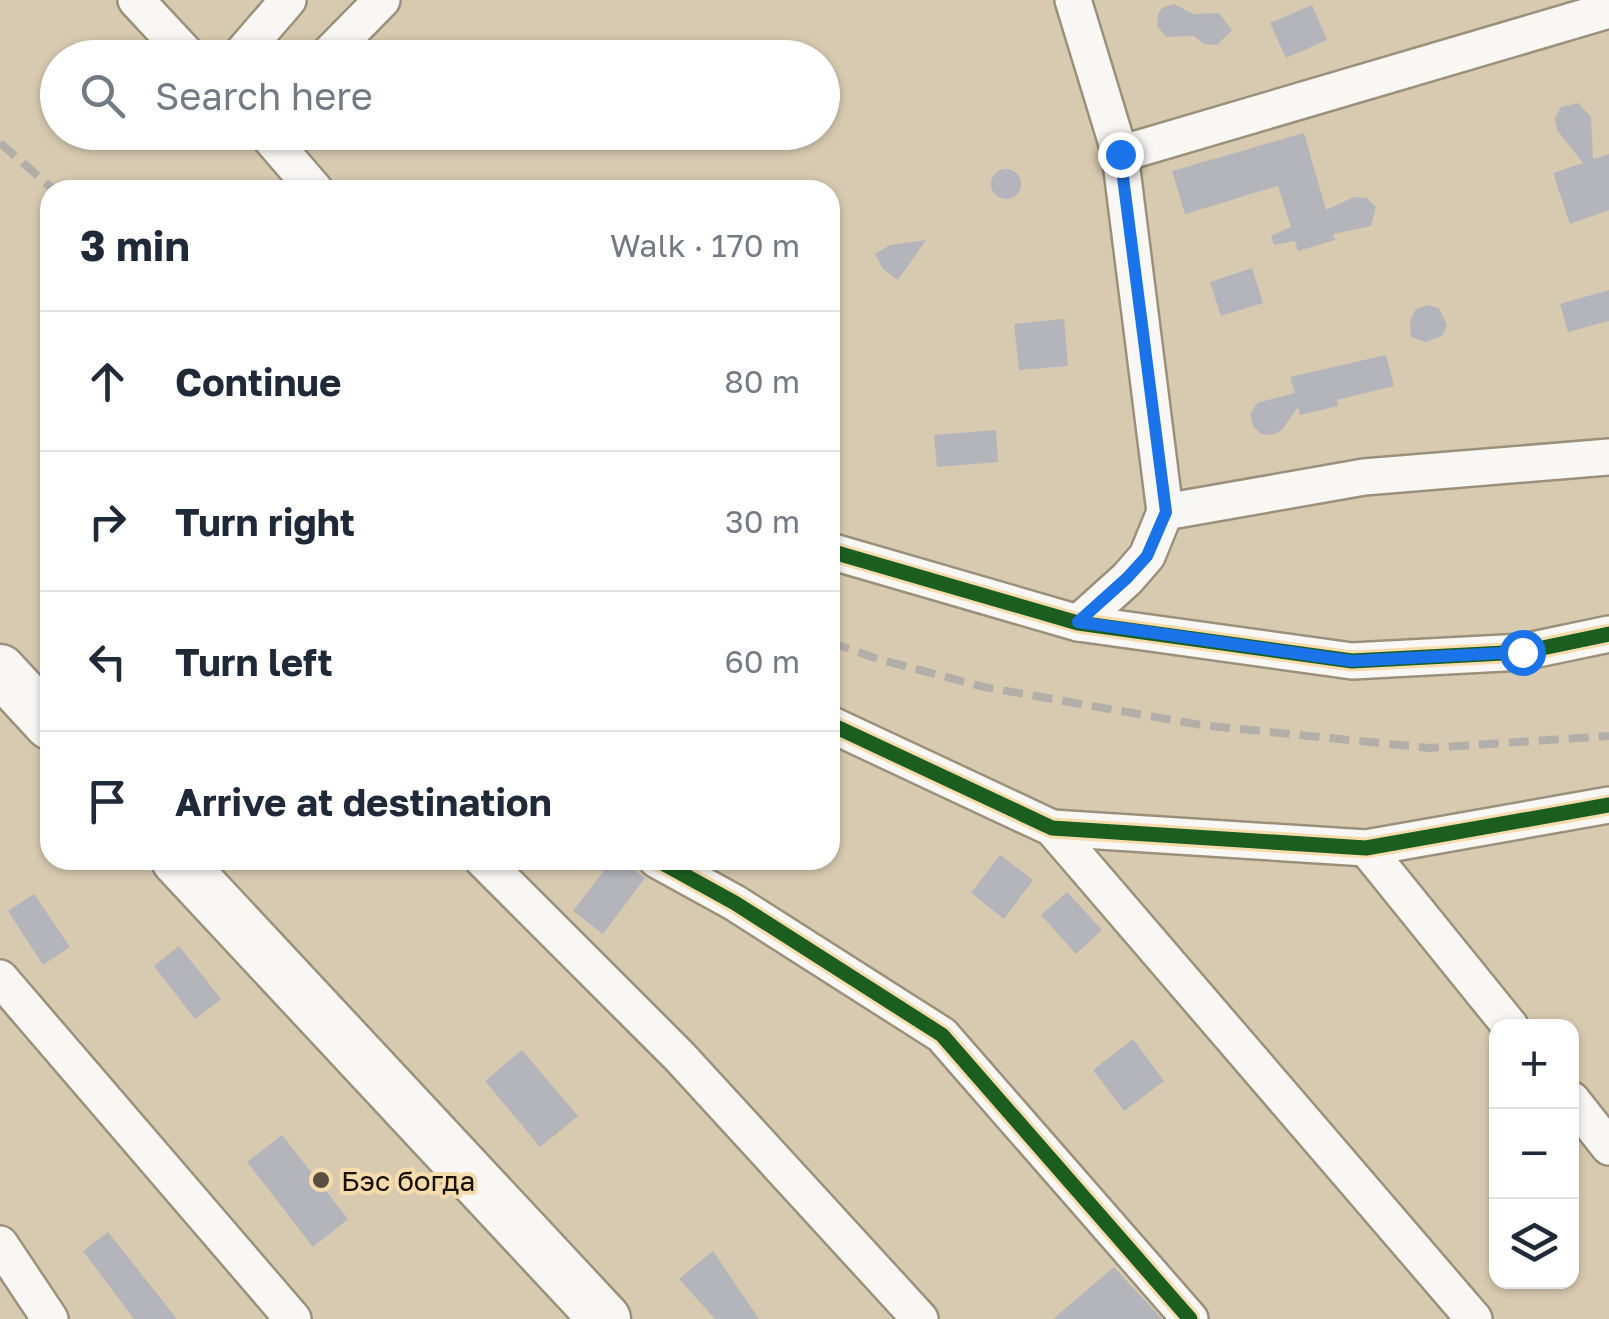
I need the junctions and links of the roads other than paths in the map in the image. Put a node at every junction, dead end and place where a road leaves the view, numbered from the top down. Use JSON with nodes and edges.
{"nodes":[{"id":1,"x":136,"y":0,"type":"edge"},
{"id":2,"x":288,"y":0,"type":"edge"},
{"id":3,"x":382,"y":0,"type":"edge"},
{"id":4,"x":1073,"y":0,"type":"edge"},
{"id":5,"x":1609,"y":10,"type":"edge"},
{"id":6,"x":173,"y":40,"type":"edge"},
{"id":7,"x":254,"y":40,"type":"edge"},
{"id":8,"x":342,"y":40,"type":"edge"},
{"id":9,"x":281,"y":150,"type":"edge"},
{"id":10,"x":1120,"y":154,"type":"junction"},
{"id":11,"x":306,"y":180,"type":"edge"},
{"id":12,"x":1609,"y":457,"type":"edge"},
{"id":13,"x":1166,"y":512,"type":"junction"},
{"id":14,"x":840,"y":554,"type":"edge"},
{"id":15,"x":1078,"y":622,"type":"junction"},
{"id":16,"x":1609,"y":634,"type":"edge"},
{"id":17,"x":0,"y":670,"type":"edge"},
{"id":18,"x":40,"y":713,"type":"edge"},
{"id":19,"x":840,"y":729,"type":"edge"},
{"id":20,"x":1608,"y":807,"type":"edge"},
{"id":21,"x":1052,"y":828,"type":"junction"},
{"id":22,"x":1366,"y":848,"type":"junction"},
{"id":23,"x":186,"y":870,"type":"edge"},
{"id":24,"x":493,"y":870,"type":"edge"},
{"id":25,"x":675,"y":870,"type":"edge"},
{"id":26,"x":0,"y":978,"type":"edge"},
{"id":27,"x":1504,"y":1019,"type":"edge"},
{"id":28,"x":1579,"y":1109,"type":"edge"},
{"id":29,"x":1609,"y":1147,"type":"edge"},
{"id":30,"x":0,"y":1244,"type":"edge"},
{"id":31,"x":50,"y":1319,"type":"edge"},
{"id":32,"x":293,"y":1319,"type":"edge"},
{"id":33,"x":605,"y":1319,"type":"edge"},
{"id":34,"x":920,"y":1319,"type":"edge"},
{"id":35,"x":1190,"y":1319,"type":"edge"},
{"id":36,"x":1474,"y":1319,"type":"edge"}],
"edges":[{"from":1,"to":6,"type":"street"},
{"from":2,"to":7,"type":"street"},
{"from":3,"to":8,"type":"street"},
{"from":4,"to":10,"type":"street"},
{"from":5,"to":10,"type":"street"},
{"from":9,"to":11,"type":"street"},
{"from":10,"to":13,"type":"street"},
{"from":12,"to":13,"type":"street"},
{"from":13,"to":15,"type":"street"},
{"from":14,"to":15,"type":"street"},
{"from":15,"to":16,"type":"street"},
{"from":17,"to":18,"type":"street"},
{"from":19,"to":21,"type":"street"},
{"from":20,"to":22,"type":"street"},
{"from":21,"to":22,"type":"street"},
{"from":21,"to":36,"type":"street"},
{"from":22,"to":27,"type":"street"},
{"from":23,"to":33,"type":"street"},
{"from":24,"to":34,"type":"street"},
{"from":25,"to":35,"type":"street"},
{"from":26,"to":32,"type":"street"},
{"from":28,"to":29,"type":"street"},
{"from":30,"to":31,"type":"street"}]}
